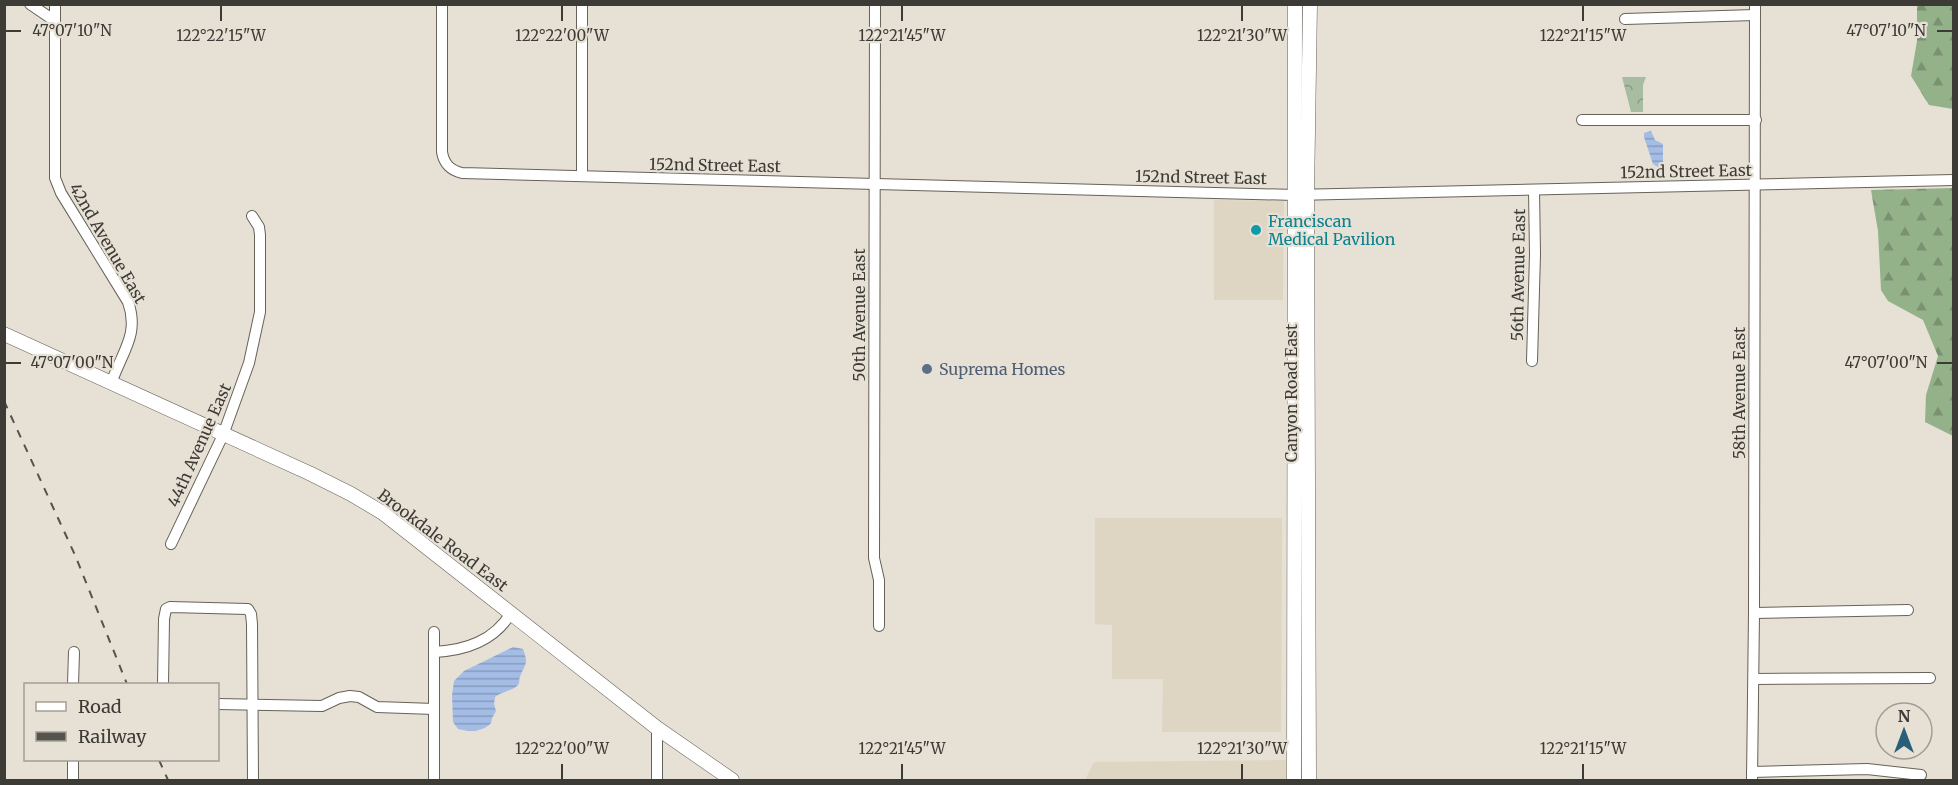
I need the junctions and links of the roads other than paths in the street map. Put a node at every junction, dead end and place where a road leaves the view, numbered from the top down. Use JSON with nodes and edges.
{"nodes":[{"id":1,"x":30,"y":4,"type":"edge"},
{"id":2,"x":55,"y":4,"type":"edge"},
{"id":3,"x":442,"y":4,"type":"edge"},
{"id":4,"x":582,"y":4,"type":"edge"},
{"id":5,"x":875,"y":4,"type":"edge"},
{"id":6,"x":1295,"y":4,"type":"edge"},
{"id":7,"x":1310,"y":4,"type":"edge"},
{"id":8,"x":1755,"y":10,"type":"edge"},
{"id":9,"x":1625,"y":19,"type":"dead end"},
{"id":10,"x":55,"y":21,"type":"junction"},
{"id":11,"x":1582,"y":120,"type":"dead end"},
{"id":12,"x":1756,"y":120,"type":"junction"},
{"id":13,"x":582,"y":176,"type":"junction"},
{"id":14,"x":1953,"y":180,"type":"edge"},
{"id":15,"x":874,"y":184,"type":"junction"},
{"id":16,"x":1756,"y":185,"type":"junction"},
{"id":17,"x":1534,"y":190,"type":"junction"},
{"id":18,"x":1301,"y":195,"type":"junction"},
{"id":19,"x":252,"y":216,"type":"dead end"},
{"id":20,"x":4,"y":334,"type":"edge"},
{"id":21,"x":1532,"y":361,"type":"dead end"},
{"id":22,"x":111,"y":384,"type":"junction"},
{"id":23,"x":223,"y":435,"type":"junction"},
{"id":24,"x":171,"y":544,"type":"dead end"},
{"id":25,"x":1908,"y":610,"type":"dead end"},
{"id":26,"x":512,"y":613,"type":"junction"},
{"id":27,"x":1754,"y":613,"type":"junction"},
{"id":28,"x":879,"y":626,"type":"dead end"},
{"id":29,"x":434,"y":632,"type":"dead end"},
{"id":30,"x":74,"y":652,"type":"dead end"},
{"id":31,"x":435,"y":652,"type":"junction"},
{"id":32,"x":1930,"y":678,"type":"dead end"},
{"id":33,"x":1754,"y":679,"type":"junction"},
{"id":34,"x":73,"y":683,"type":"edge"},
{"id":35,"x":163,"y":683,"type":"edge"},
{"id":36,"x":219,"y":704,"type":"edge"},
{"id":37,"x":253,"y":704,"type":"junction"},
{"id":38,"x":434,"y":709,"type":"junction"},
{"id":39,"x":657,"y":728,"type":"junction"},
{"id":40,"x":73,"y":761,"type":"edge"},
{"id":41,"x":1921,"y":775,"type":"dead end"},
{"id":42,"x":1752,"y":776,"type":"edge"},
{"id":43,"x":74,"y":780,"type":"edge"},
{"id":44,"x":253,"y":780,"type":"edge"},
{"id":45,"x":434,"y":780,"type":"edge"},
{"id":46,"x":657,"y":780,"type":"edge"},
{"id":47,"x":732,"y":780,"type":"edge"},
{"id":48,"x":1294,"y":780,"type":"edge"},
{"id":49,"x":1309,"y":780,"type":"edge"}],
"edges":[{"from":1,"to":10,"type":"street"},
{"from":2,"to":10,"type":"street","name":"42nd Avenue East"},
{"from":3,"to":13,"type":"street","name":"152nd Street East"},
{"from":4,"to":13,"type":"street"},
{"from":5,"to":15,"type":"street","name":"50th Avenue East"},
{"from":6,"to":18,"type":"main road","name":"Canyon Road East"},
{"from":7,"to":18,"type":"main road","name":"Canyon Road East"},
{"from":8,"to":9,"type":"street"},
{"from":8,"to":12,"type":"street","name":"58th Avenue East"},
{"from":10,"to":22,"type":"street","name":"42nd Avenue East"},
{"from":11,"to":12,"type":"street"},
{"from":12,"to":16,"type":"street","name":"58th Avenue East"},
{"from":13,"to":15,"type":"street","name":"152nd Street East"},
{"from":14,"to":16,"type":"street","name":"152nd Street East"},
{"from":15,"to":18,"type":"street","name":"152nd Street East"},
{"from":15,"to":28,"type":"street","name":"50th Avenue East"},
{"from":16,"to":17,"type":"street","name":"152nd Street East"},
{"from":16,"to":27,"type":"street","name":"58th Avenue East"},
{"from":17,"to":18,"type":"street","name":"152nd Street East"},
{"from":17,"to":21,"type":"street","name":"56th Avenue East"},
{"from":18,"to":48,"type":"main road","name":"Canyon Road East"},
{"from":18,"to":49,"type":"main road","name":"Canyon Road East"},
{"from":19,"to":23,"type":"street","name":"44th Avenue East"},
{"from":20,"to":22,"type":"main road","name":"Brookdale Road East"},
{"from":22,"to":23,"type":"main road","name":"Brookdale Road East"},
{"from":23,"to":24,"type":"street","name":"44th Avenue East"},
{"from":23,"to":26,"type":"main road","name":"Brookdale Road East"},
{"from":25,"to":27,"type":"street"},
{"from":26,"to":31,"type":"street"},
{"from":26,"to":39,"type":"main road","name":"Brookdale Road East"},
{"from":27,"to":33,"type":"street","name":"58th Avenue East"},
{"from":29,"to":31,"type":"street"},
{"from":30,"to":34,"type":"street"},
{"from":31,"to":38,"type":"street"},
{"from":32,"to":33,"type":"street"},
{"from":33,"to":42,"type":"street","name":"58th Avenue East"},
{"from":35,"to":37,"type":"street"},
{"from":36,"to":37,"type":"street"},
{"from":37,"to":38,"type":"street"},
{"from":37,"to":44,"type":"street"},
{"from":38,"to":45,"type":"street"},
{"from":39,"to":46,"type":"street"},
{"from":39,"to":47,"type":"main road","name":"Brookdale Road East"},
{"from":40,"to":43,"type":"street"},
{"from":41,"to":42,"type":"street"}]}
